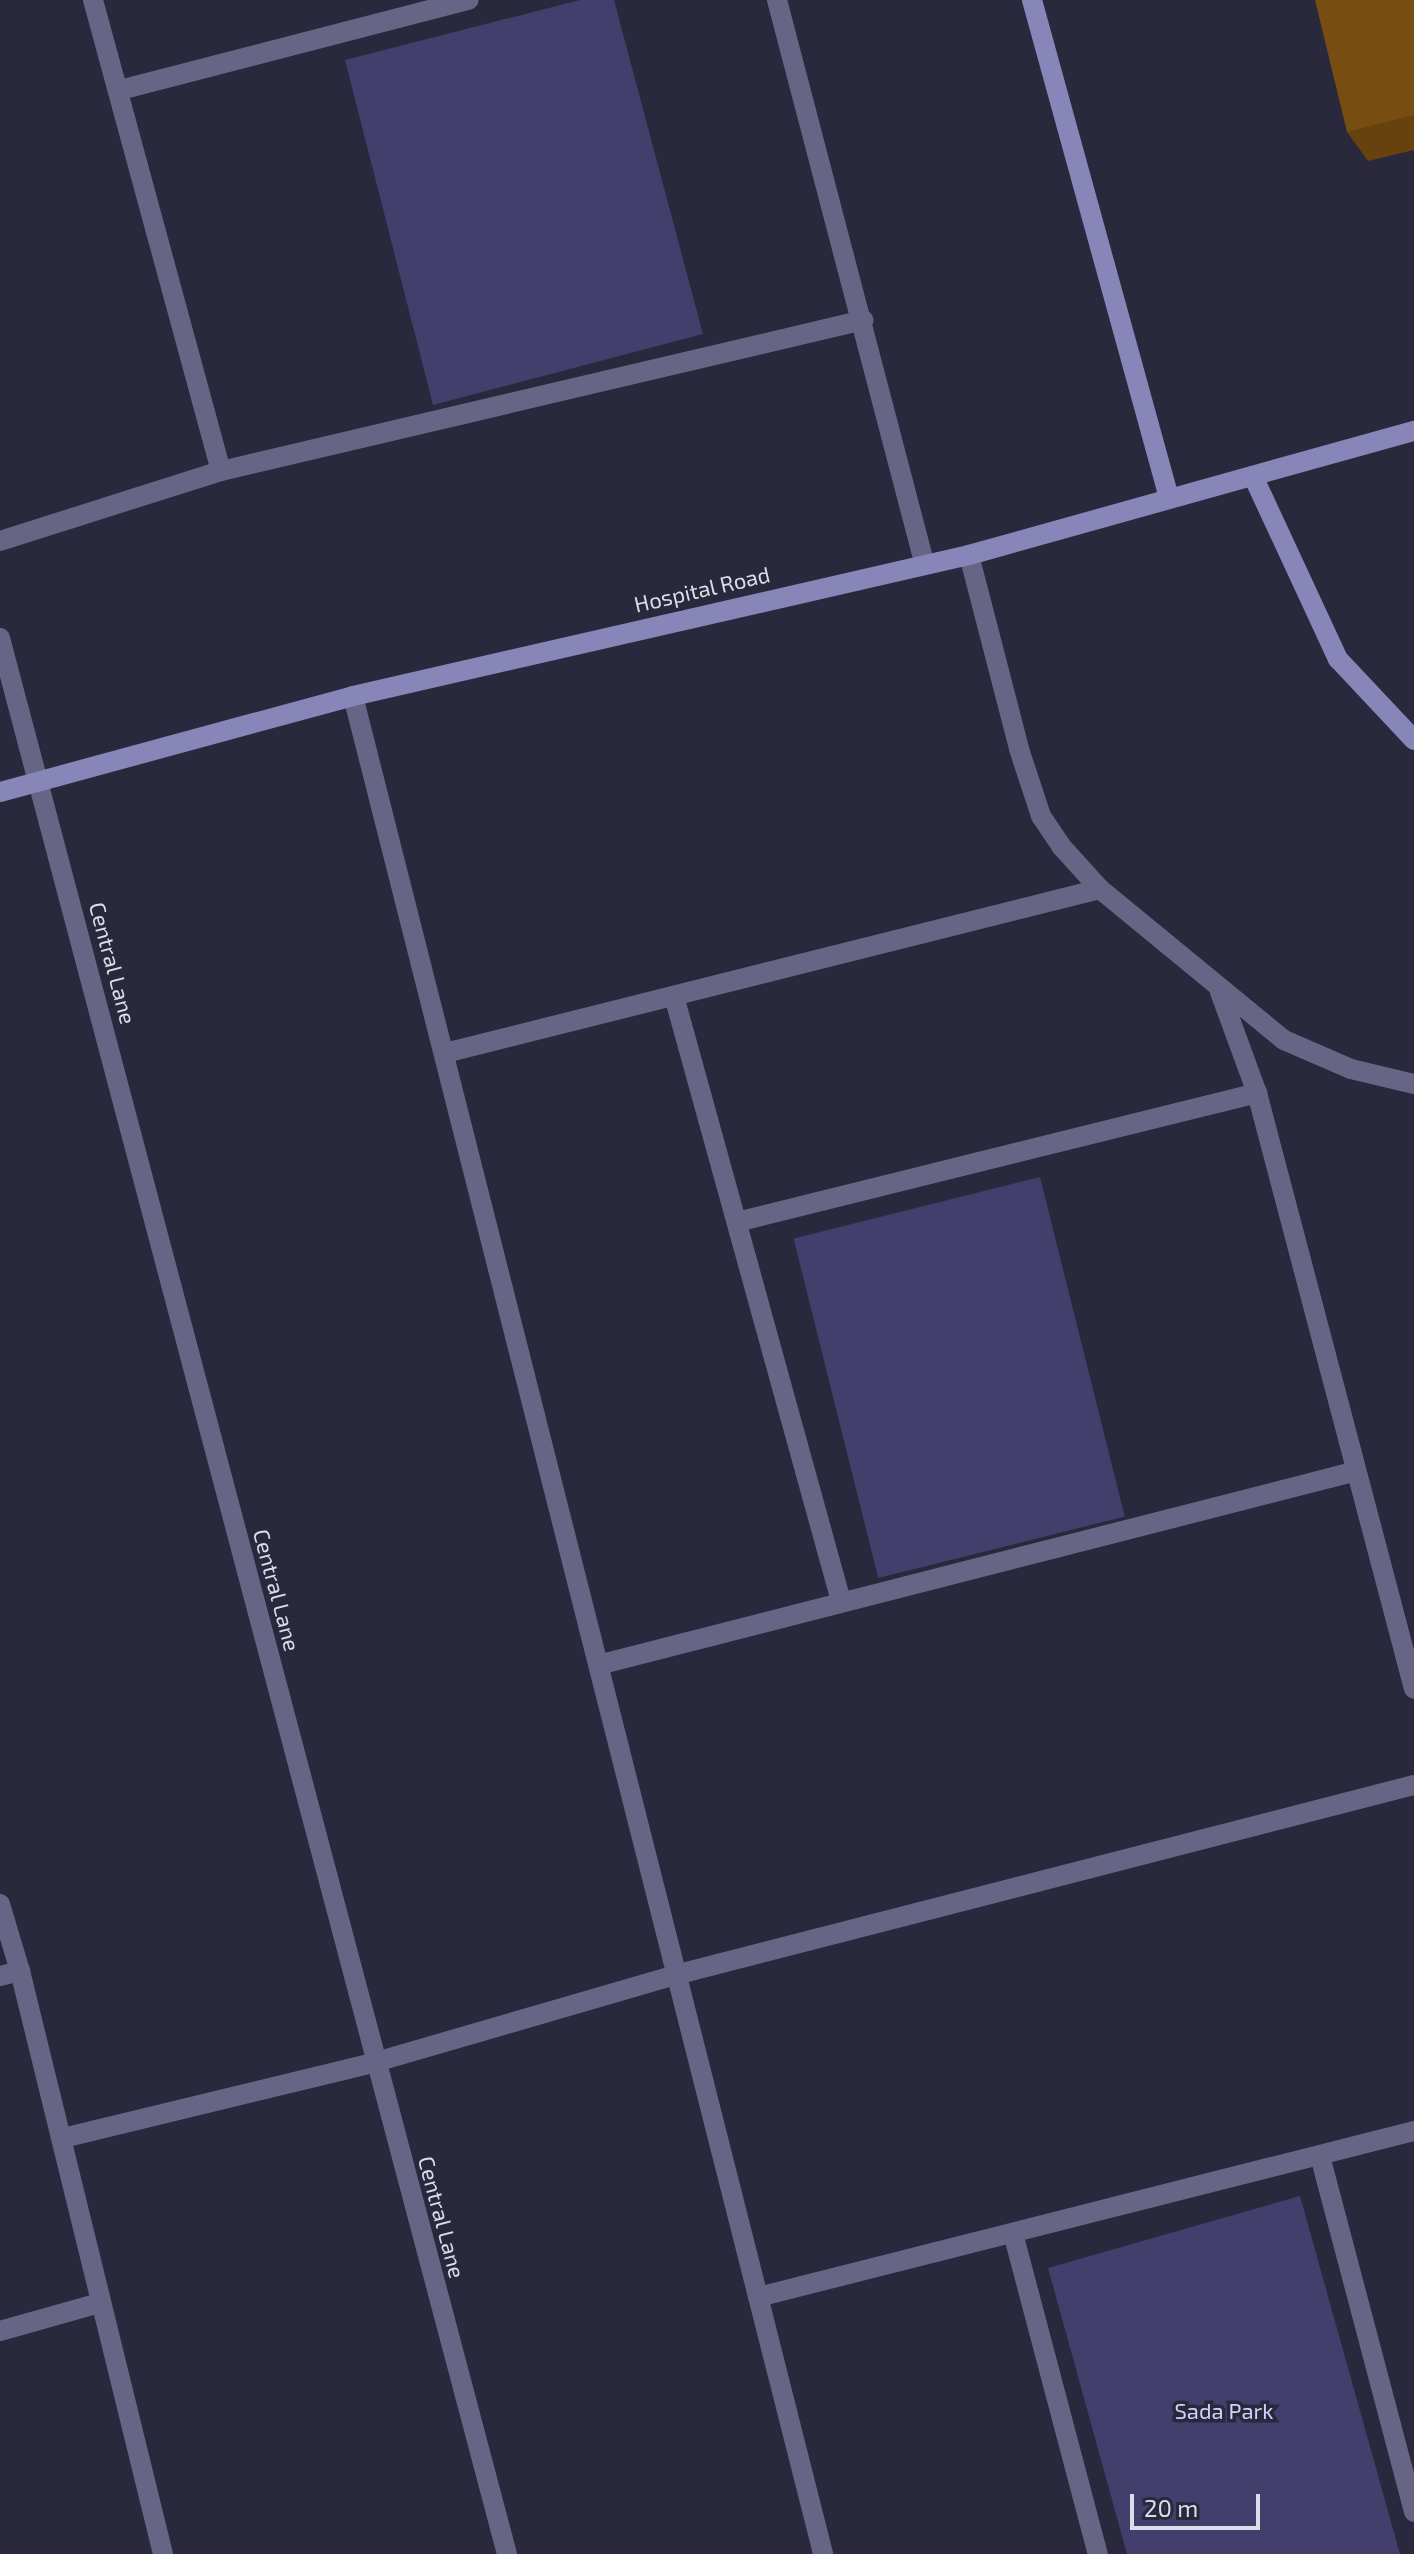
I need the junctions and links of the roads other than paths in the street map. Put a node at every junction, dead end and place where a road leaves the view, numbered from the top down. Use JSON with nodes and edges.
{"nodes":[{"id":1,"x":93,"y":0,"type":"edge"},
{"id":2,"x":469,"y":0,"type":"edge"},
{"id":3,"x":777,"y":0,"type":"edge"},
{"id":4,"x":1032,"y":0,"type":"edge"},
{"id":5,"x":120,"y":90,"type":"junction"},
{"id":6,"x":864,"y":320,"type":"junction"},
{"id":7,"x":1414,"y":431,"type":"edge"},
{"id":8,"x":221,"y":471,"type":"junction"},
{"id":9,"x":1253,"y":476,"type":"junction"},
{"id":10,"x":1168,"y":494,"type":"junction"},
{"id":11,"x":0,"y":541,"type":"edge"},
{"id":12,"x":969,"y":555,"type":"junction"},
{"id":13,"x":924,"y":562,"type":"junction"},
{"id":14,"x":0,"y":638,"type":"edge"},
{"id":15,"x":353,"y":696,"type":"junction"},
{"id":16,"x":1414,"y":740,"type":"edge"},
{"id":17,"x":40,"y":780,"type":"junction"},
{"id":18,"x":0,"y":792,"type":"edge"},
{"id":19,"x":1100,"y":889,"type":"junction"},
{"id":20,"x":1220,"y":992,"type":"junction"},
{"id":21,"x":674,"y":996,"type":"junction"},
{"id":22,"x":445,"y":1053,"type":"junction"},
{"id":23,"x":1414,"y":1084,"type":"edge"},
{"id":24,"x":1257,"y":1093,"type":"junction"},
{"id":25,"x":741,"y":1221,"type":"junction"},
{"id":26,"x":1353,"y":1472,"type":"junction"},
{"id":27,"x":841,"y":1601,"type":"junction"},
{"id":28,"x":602,"y":1664,"type":"junction"},
{"id":29,"x":1414,"y":1689,"type":"edge"},
{"id":30,"x":1414,"y":1785,"type":"edge"},
{"id":31,"x":0,"y":1904,"type":"edge"},
{"id":32,"x":10,"y":1974,"type":"edge"},
{"id":33,"x":675,"y":1975,"type":"junction"},
{"id":34,"x":376,"y":2062,"type":"junction"},
{"id":35,"x":1414,"y":2131,"type":"edge"},
{"id":36,"x":63,"y":2138,"type":"junction"},
{"id":37,"x":1320,"y":2156,"type":"junction"},
{"id":38,"x":1014,"y":2237,"type":"junction"},
{"id":39,"x":758,"y":2297,"type":"junction"},
{"id":40,"x":96,"y":2304,"type":"junction"},
{"id":41,"x":0,"y":2331,"type":"edge"},
{"id":42,"x":1414,"y":2512,"type":"edge"},
{"id":43,"x":163,"y":2554,"type":"edge"},
{"id":44,"x":507,"y":2554,"type":"edge"},
{"id":45,"x":823,"y":2554,"type":"edge"},
{"id":46,"x":1098,"y":2554,"type":"edge"}],
"edges":[{"from":1,"to":5,"type":"street"},
{"from":2,"to":5,"type":"street"},
{"from":3,"to":6,"type":"street"},
{"from":4,"to":10,"type":"street"},
{"from":5,"to":8,"type":"street"},
{"from":6,"to":8,"type":"street"},
{"from":6,"to":13,"type":"street"},
{"from":7,"to":9,"type":"street","name":"Hospital Road"},
{"from":8,"to":11,"type":"street"},
{"from":9,"to":10,"type":"street","name":"Hospital Road"},
{"from":9,"to":16,"type":"street"},
{"from":10,"to":12,"type":"street","name":"Hospital Road"},
{"from":12,"to":13,"type":"street","name":"Hospital Road"},
{"from":12,"to":19,"type":"street"},
{"from":13,"to":15,"type":"street","name":"Hospital Road"},
{"from":14,"to":17,"type":"street","name":"Central Lane"},
{"from":15,"to":17,"type":"street","name":"Hospital Road"},
{"from":15,"to":22,"type":"street"},
{"from":17,"to":18,"type":"street","name":"Hospital Road"},
{"from":17,"to":34,"type":"street","name":"Central Lane"},
{"from":19,"to":20,"type":"street"},
{"from":19,"to":21,"type":"street"},
{"from":20,"to":23,"type":"street"},
{"from":20,"to":24,"type":"street"},
{"from":21,"to":22,"type":"street"},
{"from":21,"to":25,"type":"street"},
{"from":22,"to":28,"type":"street"},
{"from":24,"to":25,"type":"street"},
{"from":24,"to":26,"type":"street"},
{"from":25,"to":27,"type":"street"},
{"from":26,"to":27,"type":"street"},
{"from":26,"to":29,"type":"street"},
{"from":27,"to":28,"type":"street"},
{"from":28,"to":33,"type":"street"},
{"from":30,"to":33,"type":"street"},
{"from":31,"to":32,"type":"street"},
{"from":32,"to":36,"type":"street"},
{"from":33,"to":34,"type":"street"},
{"from":33,"to":39,"type":"street"},
{"from":34,"to":36,"type":"street"},
{"from":34,"to":44,"type":"street","name":"Central Lane"},
{"from":35,"to":37,"type":"street"},
{"from":36,"to":40,"type":"street"},
{"from":37,"to":38,"type":"street"},
{"from":37,"to":42,"type":"street"},
{"from":38,"to":39,"type":"street"},
{"from":38,"to":46,"type":"street"},
{"from":39,"to":45,"type":"street"},
{"from":40,"to":41,"type":"street"},
{"from":40,"to":43,"type":"street"}]}
